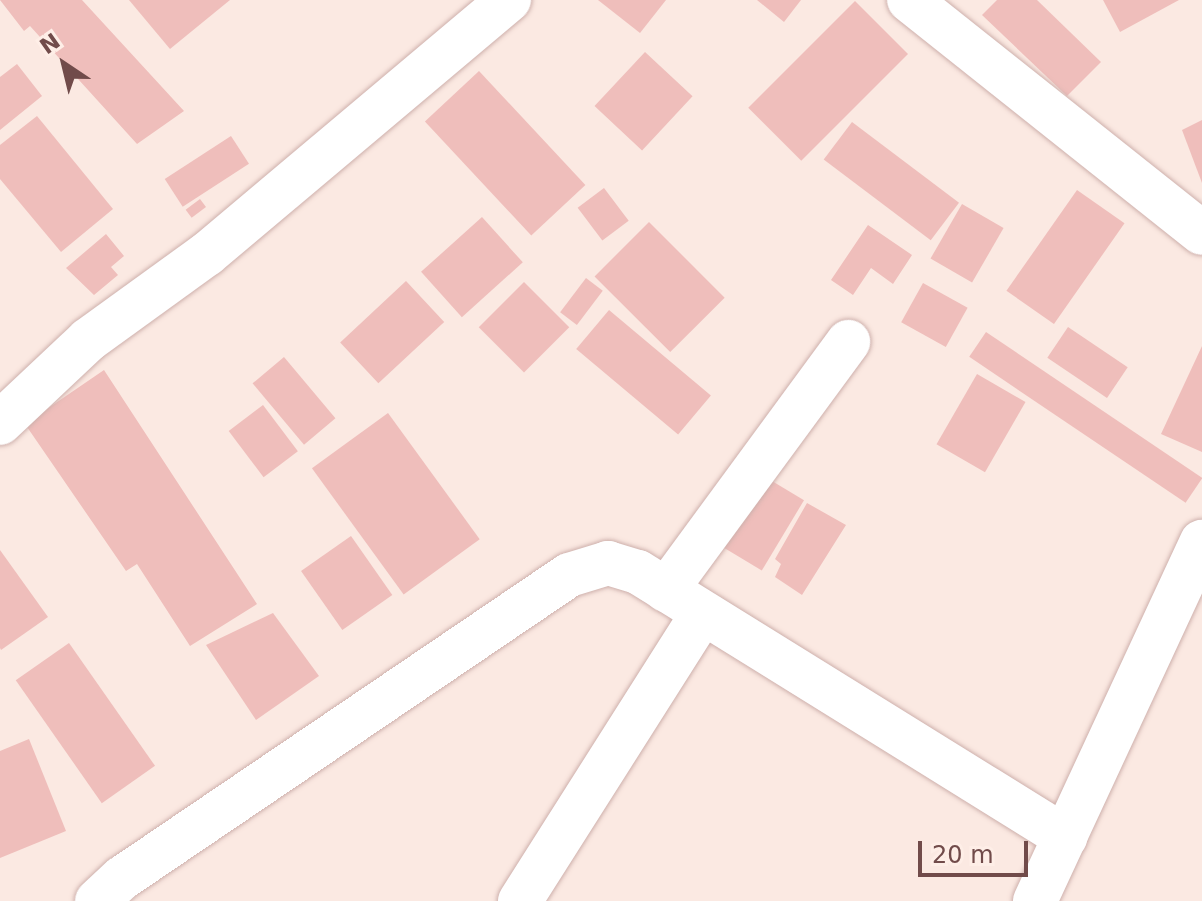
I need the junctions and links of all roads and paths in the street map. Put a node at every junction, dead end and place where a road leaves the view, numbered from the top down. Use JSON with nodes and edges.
{"nodes":[{"id":1,"x":509,"y":0,"type":"edge"},
{"id":2,"x":909,"y":0,"type":"edge"},
{"id":3,"x":1202,"y":233,"type":"edge"},
{"id":4,"x":848,"y":342,"type":"dead end"},
{"id":5,"x":0,"y":423,"type":"edge"},
{"id":6,"x":1202,"y":542,"type":"edge"},
{"id":7,"x":666,"y":590,"type":"junction"},
{"id":8,"x":703,"y":613,"type":"junction"},
{"id":9,"x":1065,"y":837,"type":"junction"},
{"id":10,"x":97,"y":901,"type":"edge"},
{"id":11,"x":520,"y":901,"type":"edge"},
{"id":12,"x":1035,"y":901,"type":"edge"}],
"edges":[{"from":1,"to":5,"type":"street"},
{"from":2,"to":3,"type":"street"},
{"from":4,"to":7,"type":"street"},
{"from":6,"to":9,"type":"street"},
{"from":7,"to":8,"type":"street"},
{"from":7,"to":10,"type":"street"},
{"from":8,"to":9,"type":"street"},
{"from":8,"to":11,"type":"street"},
{"from":9,"to":12,"type":"street"}]}
